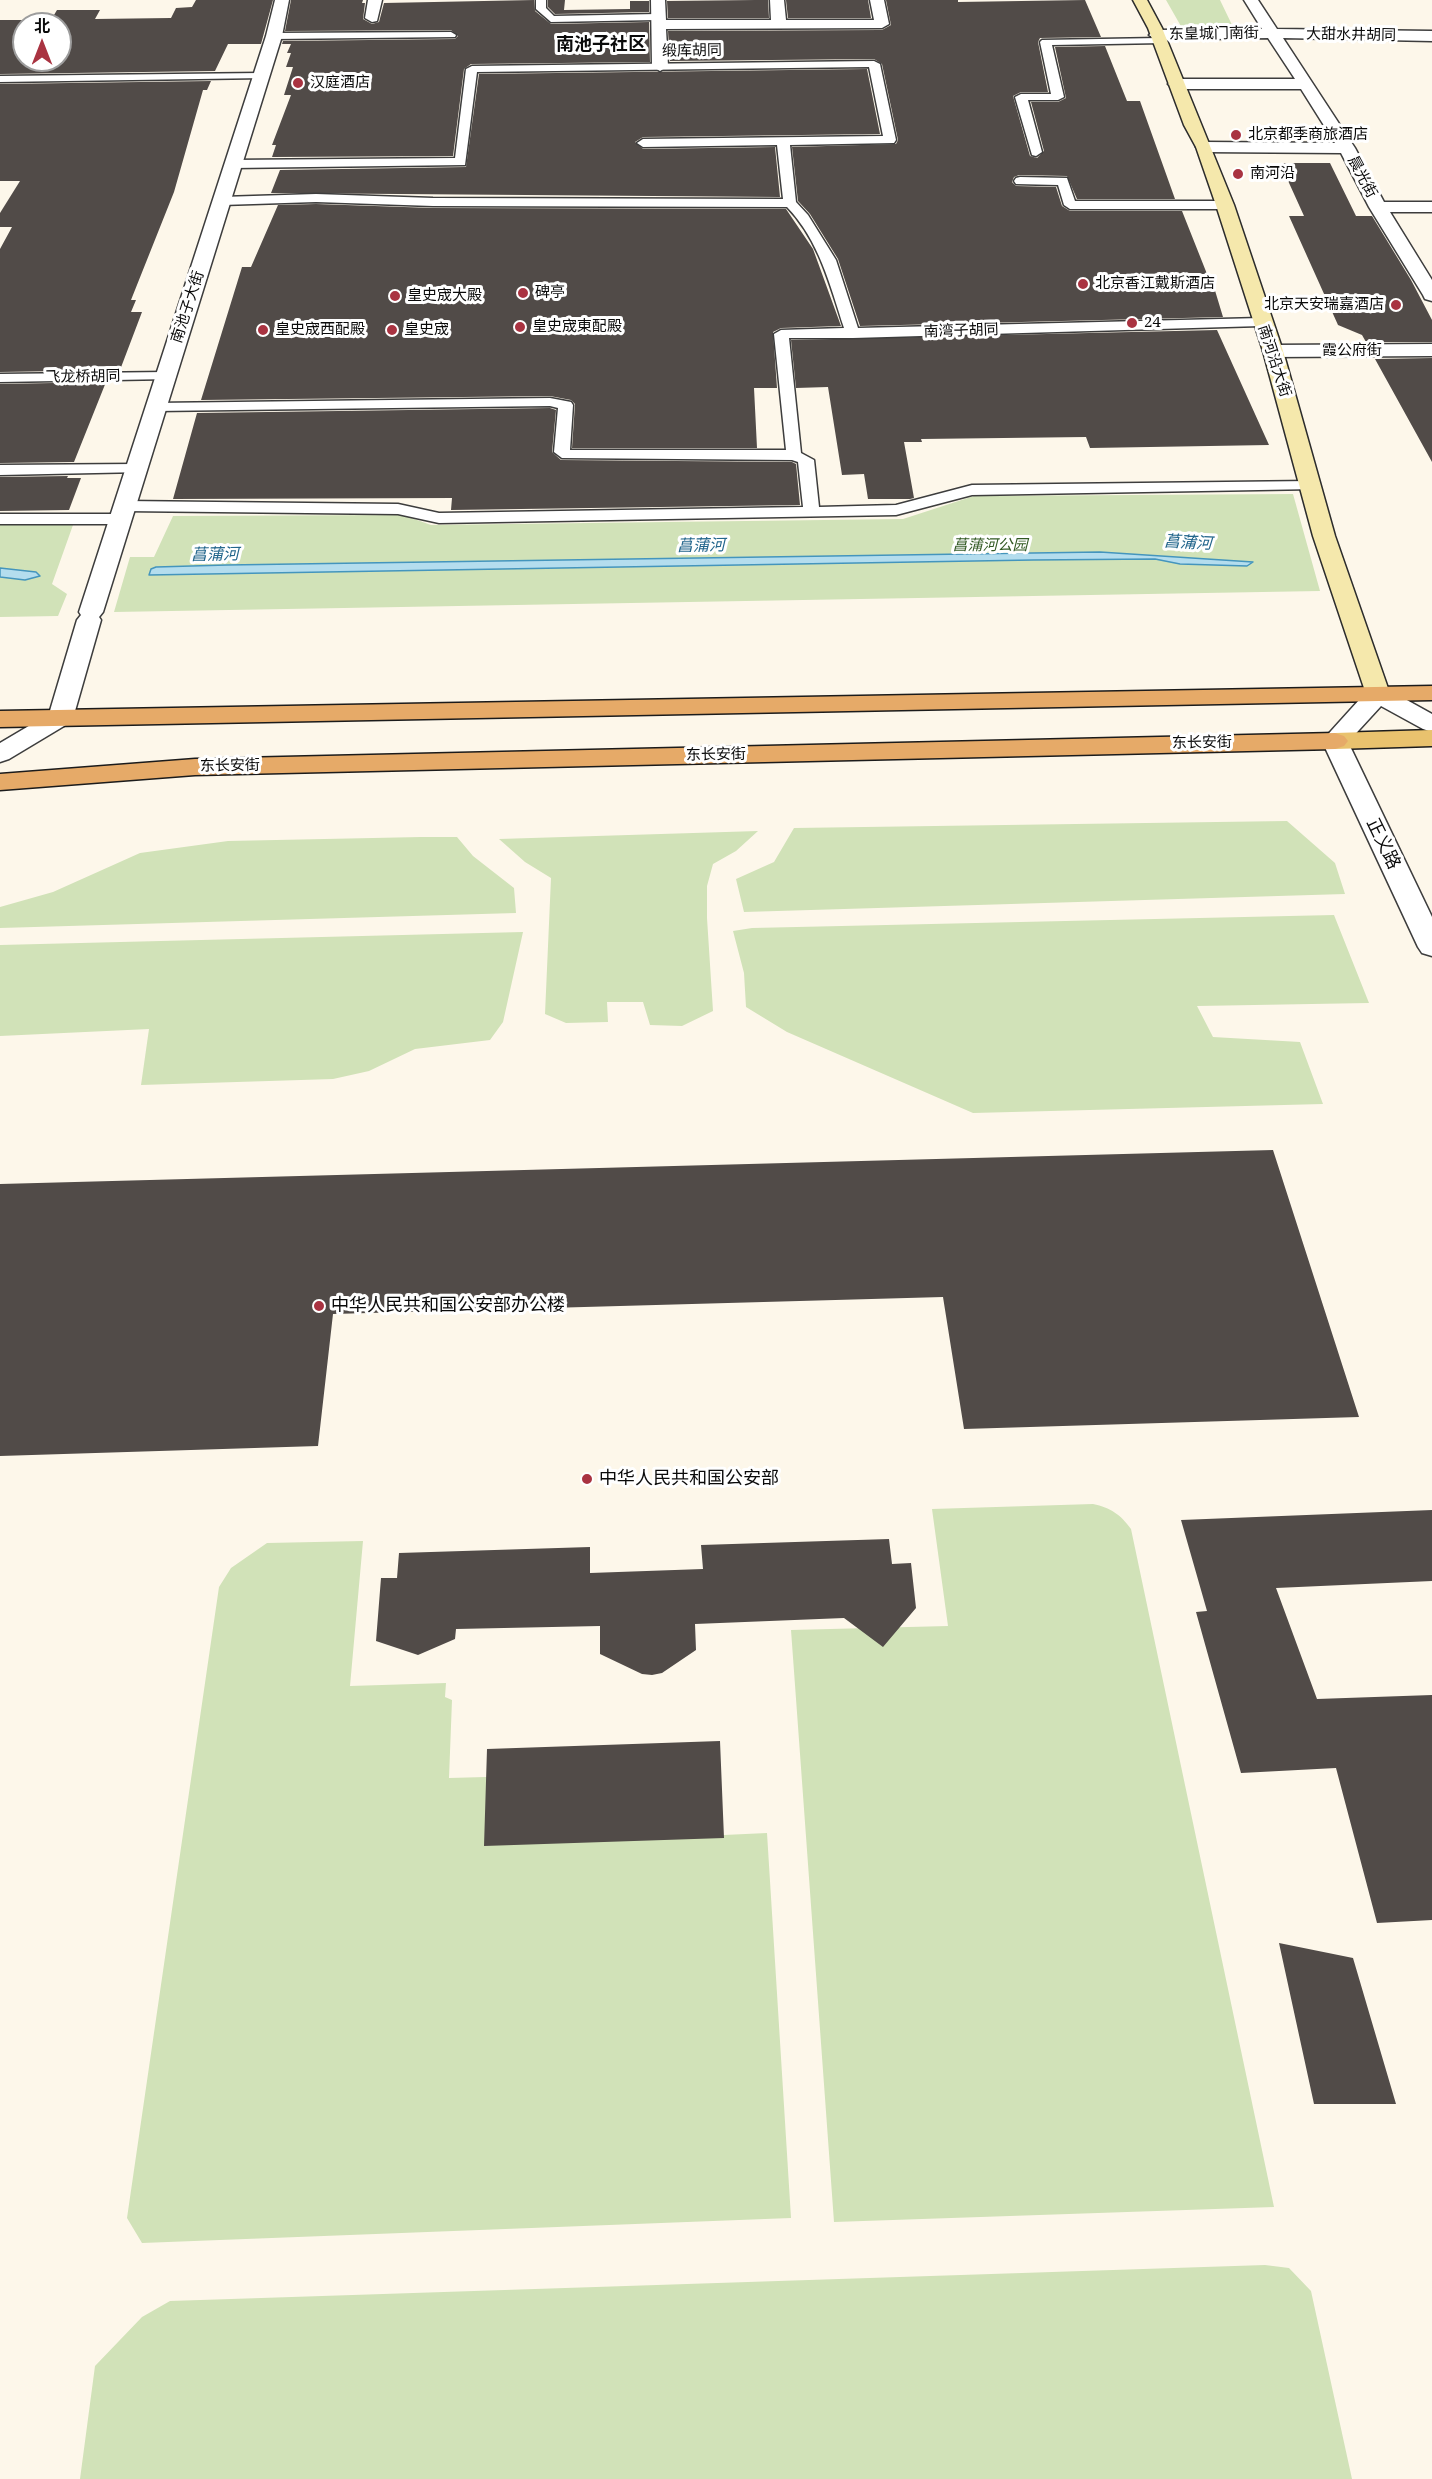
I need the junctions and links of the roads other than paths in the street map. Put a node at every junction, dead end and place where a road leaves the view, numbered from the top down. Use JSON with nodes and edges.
{"nodes":[{"id":1,"x":282,"y":0,"type":"edge"},
{"id":2,"x":375,"y":0,"type":"edge"},
{"id":3,"x":541,"y":0,"type":"edge"},
{"id":4,"x":658,"y":0,"type":"edge"},
{"id":5,"x":777,"y":0,"type":"edge"},
{"id":6,"x":877,"y":0,"type":"edge"},
{"id":7,"x":1140,"y":0,"type":"edge"},
{"id":8,"x":1251,"y":0,"type":"edge"},
{"id":9,"x":372,"y":18,"type":"dead end"},
{"id":10,"x":658,"y":21,"type":"junction"},
{"id":11,"x":779,"y":24,"type":"junction"},
{"id":12,"x":1271,"y":33,"type":"junction"},
{"id":13,"x":451,"y":35,"type":"dead end"},
{"id":14,"x":274,"y":36,"type":"junction"},
{"id":15,"x":1432,"y":36,"type":"edge"},
{"id":16,"x":1158,"y":38,"type":"junction"},
{"id":17,"x":660,"y":66,"type":"junction"},
{"id":18,"x":261,"y":76,"type":"junction"},
{"id":19,"x":0,"y":79,"type":"edge"},
{"id":20,"x":1176,"y":84,"type":"junction"},
{"id":21,"x":1304,"y":84,"type":"junction"},
{"id":22,"x":783,"y":141,"type":"junction"},
{"id":23,"x":643,"y":143,"type":"dead end"},
{"id":24,"x":1204,"y":147,"type":"junction"},
{"id":25,"x":1347,"y":148,"type":"junction"},
{"id":26,"x":1036,"y":152,"type":"dead end"},
{"id":27,"x":233,"y":164,"type":"junction"},
{"id":28,"x":1020,"y":181,"type":"dead end"},
{"id":29,"x":222,"y":201,"type":"junction"},
{"id":30,"x":790,"y":203,"type":"junction"},
{"id":31,"x":1225,"y":205,"type":"junction"},
{"id":32,"x":1378,"y":207,"type":"junction"},
{"id":33,"x":1432,"y":207,"type":"edge"},
{"id":34,"x":1432,"y":295,"type":"edge"},
{"id":35,"x":1262,"y":322,"type":"junction"},
{"id":36,"x":853,"y":334,"type":"junction"},
{"id":37,"x":1432,"y":350,"type":"edge"},
{"id":38,"x":1273,"y":351,"type":"junction"},
{"id":39,"x":166,"y":376,"type":"junction"},
{"id":40,"x":0,"y":378,"type":"edge"},
{"id":41,"x":156,"y":407,"type":"junction"},
{"id":42,"x":794,"y":454,"type":"junction"},
{"id":43,"x":136,"y":469,"type":"junction"},
{"id":44,"x":0,"y":470,"type":"edge"},
{"id":45,"x":1310,"y":486,"type":"junction"},
{"id":46,"x":812,"y":512,"type":"junction"},
{"id":47,"x":123,"y":513,"type":"junction"},
{"id":48,"x":0,"y":519,"type":"edge"},
{"id":49,"x":1432,"y":693,"type":"edge"},
{"id":50,"x":1378,"y":694,"type":"junction"},
{"id":51,"x":60,"y":718,"type":"junction"},
{"id":52,"x":0,"y":719,"type":"edge"},
{"id":53,"x":1432,"y":724,"type":"edge"},
{"id":54,"x":1432,"y":738,"type":"edge"},
{"id":55,"x":1335,"y":741,"type":"junction"},
{"id":56,"x":0,"y":754,"type":"edge"},
{"id":57,"x":0,"y":782,"type":"edge"},
{"id":58,"x":1432,"y":946,"type":"edge"}],
"edges":[{"from":1,"to":14,"type":"street","name":"南池子大街"},
{"from":2,"to":9,"type":"street"},
{"from":3,"to":10,"type":"lane"},
{"from":4,"to":10,"type":"street"},
{"from":5,"to":11,"type":"street"},
{"from":6,"to":11,"type":"street"},
{"from":7,"to":16,"type":"main road","name":"南河沿大街"},
{"from":8,"to":12,"type":"street","name":"晨光街"},
{"from":10,"to":11,"type":"street"},
{"from":10,"to":17,"type":"street"},
{"from":12,"to":15,"type":"street","name":"大甜水井胡同"},
{"from":12,"to":16,"type":"street","name":"东皇城门南街"},
{"from":12,"to":21,"type":"street","name":"晨光街"},
{"from":13,"to":14,"type":"lane"},
{"from":14,"to":18,"type":"street","name":"南池子大街"},
{"from":16,"to":20,"type":"main road","name":"南河沿大街"},
{"from":16,"to":26,"type":"lane"},
{"from":17,"to":22,"type":"lane","name":"缎库胡同"},
{"from":17,"to":27,"type":"lane","name":"缎库胡同"},
{"from":18,"to":19,"type":"lane"},
{"from":18,"to":27,"type":"street","name":"南池子大街"},
{"from":20,"to":21,"type":"street"},
{"from":20,"to":24,"type":"main road","name":"南河沿大街"},
{"from":21,"to":25,"type":"street","name":"晨光街"},
{"from":22,"to":23,"type":"lane","name":"缎库胡同"},
{"from":22,"to":30,"type":"lane"},
{"from":24,"to":25,"type":"street"},
{"from":24,"to":31,"type":"main road","name":"南河沿大街"},
{"from":25,"to":32,"type":"street","name":"晨光街"},
{"from":27,"to":29,"type":"street","name":"南池子大街"},
{"from":28,"to":31,"type":"lane"},
{"from":29,"to":30,"type":"lane"},
{"from":29,"to":39,"type":"street","name":"南池子大街"},
{"from":30,"to":36,"type":"lane"},
{"from":31,"to":35,"type":"main road","name":"南河沿大街"},
{"from":32,"to":33,"type":"street"},
{"from":32,"to":34,"type":"street","name":"晨光街"},
{"from":35,"to":36,"type":"lane","name":"南湾子胡同"},
{"from":35,"to":38,"type":"main road","name":"南河沿大街"},
{"from":36,"to":42,"type":"lane","name":"南湾子胡同"},
{"from":37,"to":38,"type":"street","name":"霞公府街"},
{"from":38,"to":45,"type":"main road","name":"南河沿大街"},
{"from":39,"to":40,"type":"lane","name":"飞龙桥胡同"},
{"from":39,"to":41,"type":"street","name":"南池子大街"},
{"from":41,"to":42,"type":"lane"},
{"from":41,"to":43,"type":"street","name":"南池子大街"},
{"from":42,"to":46,"type":"lane"},
{"from":43,"to":44,"type":"lane"},
{"from":43,"to":47,"type":"street","name":"南池子大街"},
{"from":45,"to":46,"type":"lane"},
{"from":45,"to":50,"type":"main road","name":"南河沿大街"},
{"from":46,"to":47,"type":"lane"},
{"from":47,"to":48,"type":"lane"},
{"from":47,"to":51,"type":"street","name":"南池子大街"},
{"from":49,"to":50,"type":"highway"},
{"from":50,"to":51,"type":"highway"},
{"from":50,"to":53,"type":"street"},
{"from":50,"to":55,"type":"street"},
{"from":51,"to":52,"type":"highway"},
{"from":51,"to":56,"type":"street"},
{"from":54,"to":55,"type":"main road","name":"东长安街"},
{"from":55,"to":57,"type":"highway","name":"东长安街"},
{"from":55,"to":58,"type":"street","name":"正义路"}]}
